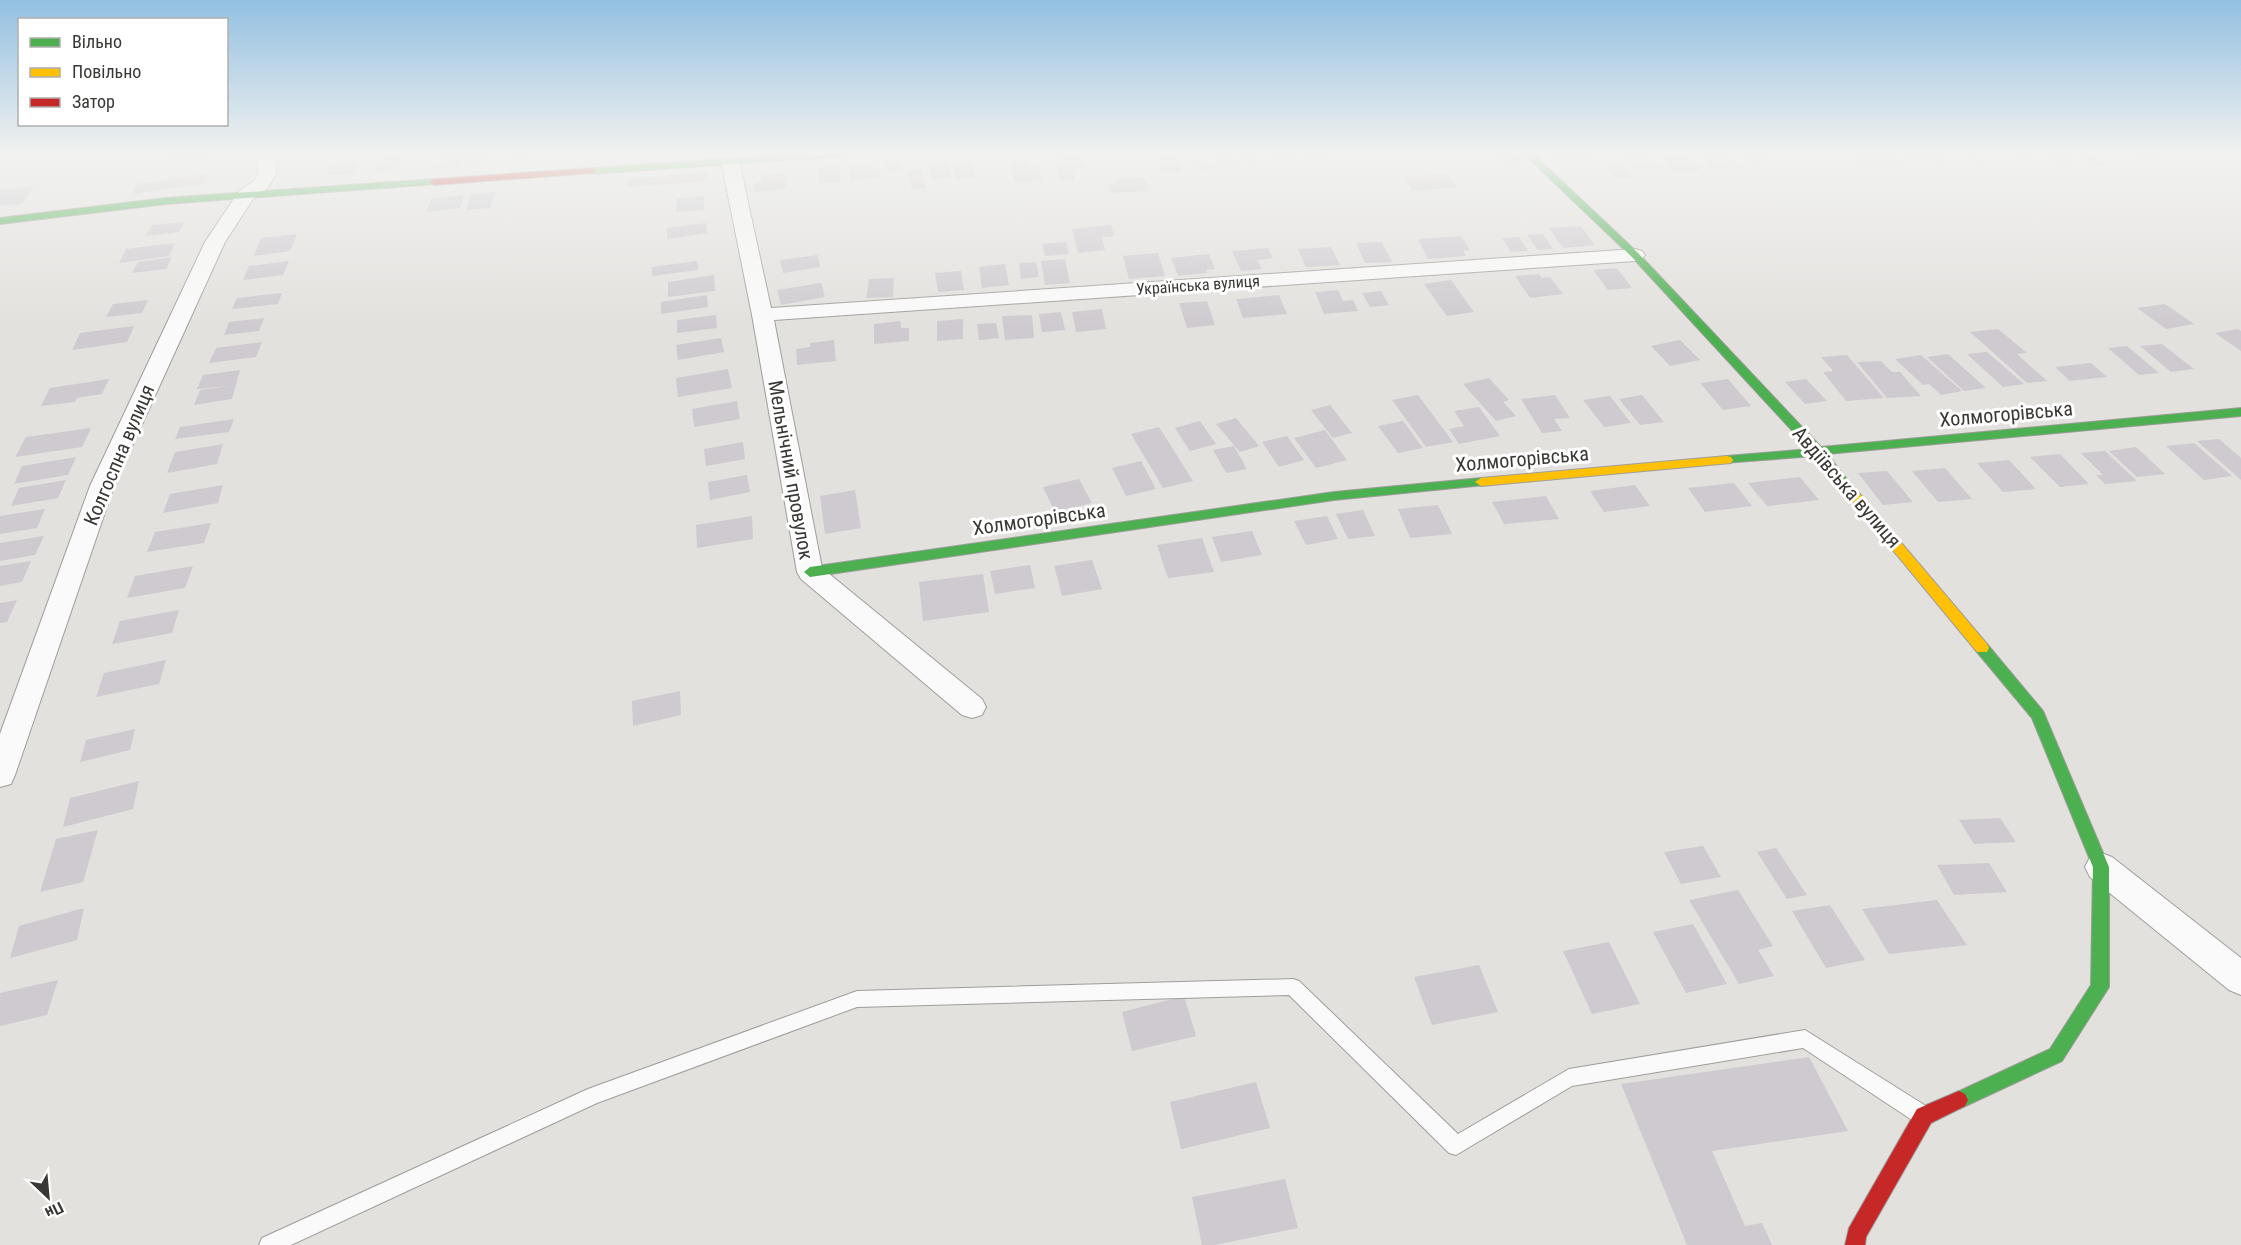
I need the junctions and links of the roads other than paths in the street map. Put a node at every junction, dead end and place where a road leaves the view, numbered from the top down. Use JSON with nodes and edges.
{"nodes":[{"id":1,"x":82,"y":211,"type":"edge"},
{"id":2,"x":235,"y":211,"type":"edge"},
{"id":3,"x":740,"y":211,"type":"edge"},
{"id":4,"x":1589,"y":211,"type":"edge"},
{"id":5,"x":0,"y":221,"type":"edge"},
{"id":6,"x":1635,"y":255,"type":"junction"},
{"id":7,"x":762,"y":315,"type":"junction"},
{"id":8,"x":2241,"y":412,"type":"edge"},
{"id":9,"x":1818,"y":451,"type":"junction"},
{"id":10,"x":810,"y":572,"type":"junction"},
{"id":11,"x":972,"y":707,"type":"dead end"},
{"id":12,"x":0,"y":774,"type":"edge"},
{"id":13,"x":2101,"y":867,"type":"junction"},
{"id":14,"x":2241,"y":979,"type":"edge"},
{"id":15,"x":1924,"y":1116,"type":"junction"},
{"id":16,"x":269,"y":1245,"type":"edge"},
{"id":17,"x":1855,"y":1245,"type":"edge"}],
"edges":[{"from":1,"to":5,"type":"street"},
{"from":2,"to":12,"type":"street","name":"Колгоспна вулиця"},
{"from":3,"to":7,"type":"street","name":"Мельнiчний провулок"},
{"from":4,"to":6,"type":"street","name":"Авдіївська вулиця"},
{"from":6,"to":7,"type":"street","name":"Українська вулиця"},
{"from":6,"to":9,"type":"street","name":"Авдіївська вулиця"},
{"from":7,"to":10,"type":"street","name":"Мельнiчний провулок"},
{"from":8,"to":9,"type":"street","name":"Холмогорівська"},
{"from":9,"to":10,"type":"street","name":"Холмогорівська"},
{"from":9,"to":13,"type":"street","name":"Авдіївська вулиця"},
{"from":10,"to":11,"type":"street","name":"Мельнiчний провулок"},
{"from":13,"to":14,"type":"street","name":"Авдіївська вулиця"},
{"from":13,"to":15,"type":"street","name":"Авдіївська вулиця"},
{"from":15,"to":16,"type":"lane"},
{"from":15,"to":17,"type":"street"}]}
